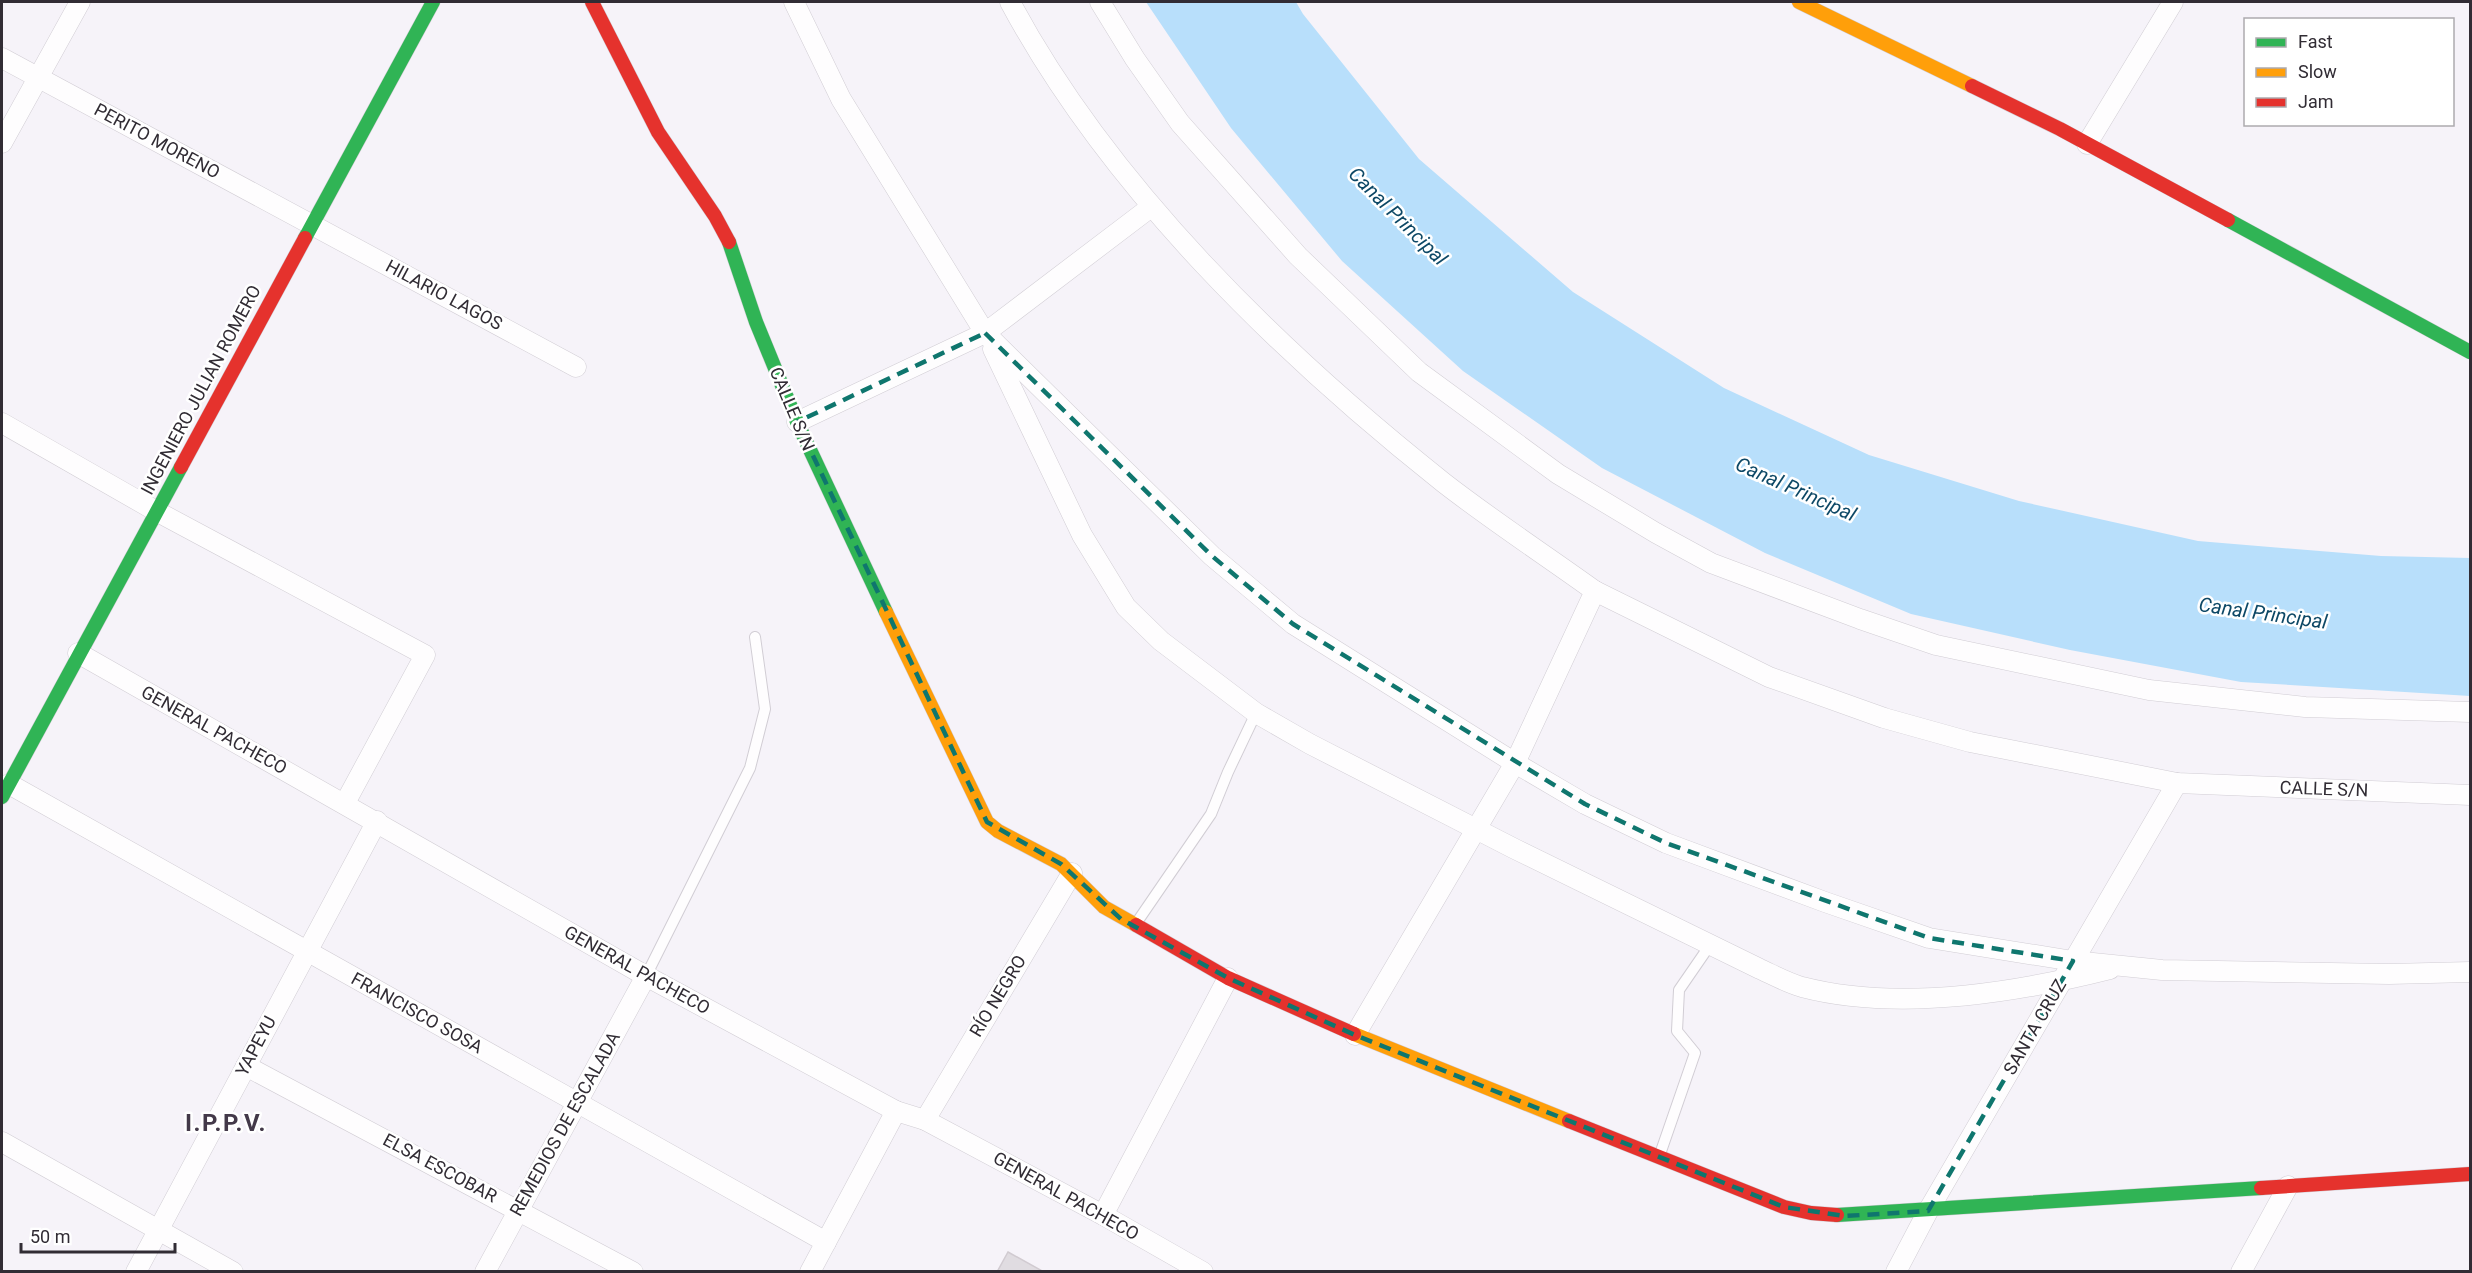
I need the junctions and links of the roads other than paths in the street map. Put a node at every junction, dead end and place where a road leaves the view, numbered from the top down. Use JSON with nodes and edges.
{"nodes":[{"id":1,"x":80,"y":2,"type":"edge"},
{"id":2,"x":592,"y":2,"type":"edge"},
{"id":3,"x":794,"y":2,"type":"edge"},
{"id":4,"x":1010,"y":2,"type":"edge"},
{"id":5,"x":1100,"y":2,"type":"edge"},
{"id":6,"x":1799,"y":2,"type":"edge"},
{"id":7,"x":2173,"y":2,"type":"edge"},
{"id":8,"x":429,"y":3,"type":"edge"},
{"id":9,"x":2,"y":58,"type":"edge"},
{"id":10,"x":37,"y":77,"type":"junction"},
{"id":11,"x":2,"y":143,"type":"edge"},
{"id":12,"x":2087,"y":144,"type":"junction"},
{"id":13,"x":1150,"y":207,"type":"junction"},
{"id":14,"x":312,"y":224,"type":"junction"},
{"id":15,"x":985,"y":333,"type":"junction"},
{"id":16,"x":2470,"y":352,"type":"edge"},
{"id":17,"x":576,"y":367,"type":"dead end"},
{"id":18,"x":797,"y":422,"type":"junction"},
{"id":19,"x":2,"y":423,"type":"edge"},
{"id":20,"x":156,"y":511,"type":"junction"},
{"id":21,"x":1595,"y":591,"type":"junction"},
{"id":22,"x":755,"y":637,"type":"dead end"},
{"id":23,"x":78,"y":653,"type":"junction"},
{"id":24,"x":2470,"y":712,"type":"edge"},
{"id":25,"x":1256,"y":713,"type":"junction"},
{"id":26,"x":1515,"y":763,"type":"junction"},
{"id":27,"x":2177,"y":783,"type":"junction"},
{"id":28,"x":4,"y":787,"type":"edge"},
{"id":29,"x":2470,"y":795,"type":"edge"},
{"id":30,"x":345,"y":803,"type":"junction"},
{"id":31,"x":377,"y":821,"type":"junction"},
{"id":32,"x":1478,"y":830,"type":"junction"},
{"id":33,"x":1072,"y":873,"type":"junction"},
{"id":34,"x":1134,"y":927,"type":"junction"},
{"id":35,"x":1710,"y":945,"type":"junction"},
{"id":36,"x":307,"y":951,"type":"junction"},
{"id":37,"x":2073,"y":961,"type":"junction"},
{"id":38,"x":2121,"y":966,"type":"junction"},
{"id":39,"x":2470,"y":972,"type":"edge"},
{"id":40,"x":646,"y":976,"type":"junction"},
{"id":41,"x":1228,"y":978,"type":"junction"},
{"id":42,"x":2061,"y":982,"type":"junction"},
{"id":43,"x":1355,"y":1035,"type":"junction"},
{"id":44,"x":246,"y":1065,"type":"junction"},
{"id":45,"x":577,"y":1102,"type":"junction"},
{"id":46,"x":896,"y":1112,"type":"junction"},
{"id":47,"x":925,"y":1120,"type":"junction"},
{"id":48,"x":2,"y":1142,"type":"edge"},
{"id":49,"x":1659,"y":1157,"type":"junction"},
{"id":50,"x":2470,"y":1174,"type":"edge"},
{"id":51,"x":2288,"y":1186,"type":"junction"},
{"id":52,"x":518,"y":1210,"type":"junction"},
{"id":53,"x":1928,"y":1211,"type":"junction"},
{"id":54,"x":1102,"y":1215,"type":"junction"},
{"id":55,"x":158,"y":1230,"type":"junction"},
{"id":56,"x":826,"y":1242,"type":"junction"},
{"id":57,"x":1179,"y":1266,"type":"edge"},
{"id":58,"x":136,"y":1272,"type":"edge"},
{"id":59,"x":233,"y":1272,"type":"edge"},
{"id":60,"x":485,"y":1272,"type":"edge"},
{"id":61,"x":633,"y":1272,"type":"edge"},
{"id":62,"x":810,"y":1272,"type":"edge"},
{"id":63,"x":1203,"y":1272,"type":"edge"},
{"id":64,"x":1896,"y":1272,"type":"edge"},
{"id":65,"x":2241,"y":1272,"type":"edge"}],
"edges":[{"from":1,"to":10,"type":"street"},
{"from":2,"to":18,"type":"street","name":"CALLE S/N"},
{"from":3,"to":15,"type":"street"},
{"from":4,"to":13,"type":"street","name":"CALLE S/N"},
{"from":5,"to":24,"type":"street"},
{"from":6,"to":12,"type":"street"},
{"from":7,"to":12,"type":"street"},
{"from":8,"to":14,"type":"street","name":"INGENIERO JULIAN ROMERO"},
{"from":9,"to":10,"type":"street","name":"PERITO MORENO"},
{"from":10,"to":11,"type":"street"},
{"from":10,"to":14,"type":"street","name":"PERITO MORENO"},
{"from":12,"to":16,"type":"street"},
{"from":13,"to":15,"type":"street"},
{"from":13,"to":21,"type":"street","name":"CALLE S/N"},
{"from":14,"to":17,"type":"street","name":"HILARIO LAGOS"},
{"from":14,"to":20,"type":"street","name":"INGENIERO JULIAN ROMERO"},
{"from":15,"to":18,"type":"street"},
{"from":15,"to":25,"type":"street"},
{"from":15,"to":26,"type":"street"},
{"from":18,"to":33,"type":"street","name":"CALLE S/N"},
{"from":19,"to":20,"type":"street"},
{"from":20,"to":23,"type":"street","name":"INGENIERO JULIAN ROMERO"},
{"from":20,"to":30,"type":"street"},
{"from":21,"to":26,"type":"street"},
{"from":21,"to":27,"type":"street","name":"CALLE S/N"},
{"from":22,"to":40,"type":"lane"},
{"from":23,"to":28,"type":"street","name":"INGENIERO JULIAN ROMERO"},
{"from":23,"to":30,"type":"street","name":"GENERAL PACHECO"},
{"from":25,"to":32,"type":"street"},
{"from":25,"to":34,"type":"lane"},
{"from":26,"to":32,"type":"street"},
{"from":26,"to":37,"type":"street"},
{"from":27,"to":29,"type":"street","name":"CALLE S/N"},
{"from":27,"to":37,"type":"street","name":"SANTA CRUZ"},
{"from":28,"to":36,"type":"street","name":"FRANCISCO SOSA"},
{"from":30,"to":31,"type":"street","name":"GENERAL PACHECO"},
{"from":31,"to":36,"type":"street","name":"YAPEYU"},
{"from":31,"to":40,"type":"street","name":"GENERAL PACHECO"},
{"from":32,"to":35,"type":"street"},
{"from":32,"to":43,"type":"street"},
{"from":33,"to":34,"type":"street"},
{"from":33,"to":47,"type":"street","name":"RÍO NEGRO"},
{"from":34,"to":41,"type":"street"},
{"from":35,"to":42,"type":"street"},
{"from":35,"to":49,"type":"lane"},
{"from":36,"to":44,"type":"street","name":"YAPEYU"},
{"from":36,"to":45,"type":"street","name":"FRANCISCO SOSA"},
{"from":37,"to":38,"type":"street"},
{"from":37,"to":42,"type":"street","name":"SANTA CRUZ"},
{"from":38,"to":39,"type":"street"},
{"from":38,"to":42,"type":"street"},
{"from":40,"to":45,"type":"street","name":"REMEDIOS DE ESCALADA"},
{"from":40,"to":46,"type":"street","name":"GENERAL PACHECO"},
{"from":41,"to":43,"type":"street"},
{"from":41,"to":54,"type":"street"},
{"from":42,"to":53,"type":"street","name":"SANTA CRUZ"},
{"from":43,"to":49,"type":"street"},
{"from":44,"to":52,"type":"street","name":"ELSA ESCOBAR"},
{"from":44,"to":55,"type":"street","name":"YAPEYU"},
{"from":45,"to":52,"type":"street","name":"REMEDIOS DE ESCALADA"},
{"from":45,"to":56,"type":"street","name":"FRANCISCO SOSA"},
{"from":46,"to":47,"type":"street","name":"GENERAL PACHECO"},
{"from":46,"to":56,"type":"street"},
{"from":47,"to":54,"type":"street","name":"GENERAL PACHECO"},
{"from":48,"to":55,"type":"street"},
{"from":49,"to":53,"type":"street"},
{"from":50,"to":51,"type":"street"},
{"from":51,"to":53,"type":"street"},
{"from":51,"to":65,"type":"street"},
{"from":52,"to":60,"type":"street","name":"REMEDIOS DE ESCALADA"},
{"from":52,"to":61,"type":"street","name":"ELSA ESCOBAR"},
{"from":53,"to":64,"type":"street","name":"SANTA CRUZ"},
{"from":54,"to":57,"type":"street","name":"GENERAL PACHECO"},
{"from":55,"to":58,"type":"street","name":"YAPEYU"},
{"from":55,"to":59,"type":"street"},
{"from":56,"to":62,"type":"street"},
{"from":57,"to":63,"type":"street","name":"GENERAL PACHECO"}]}
